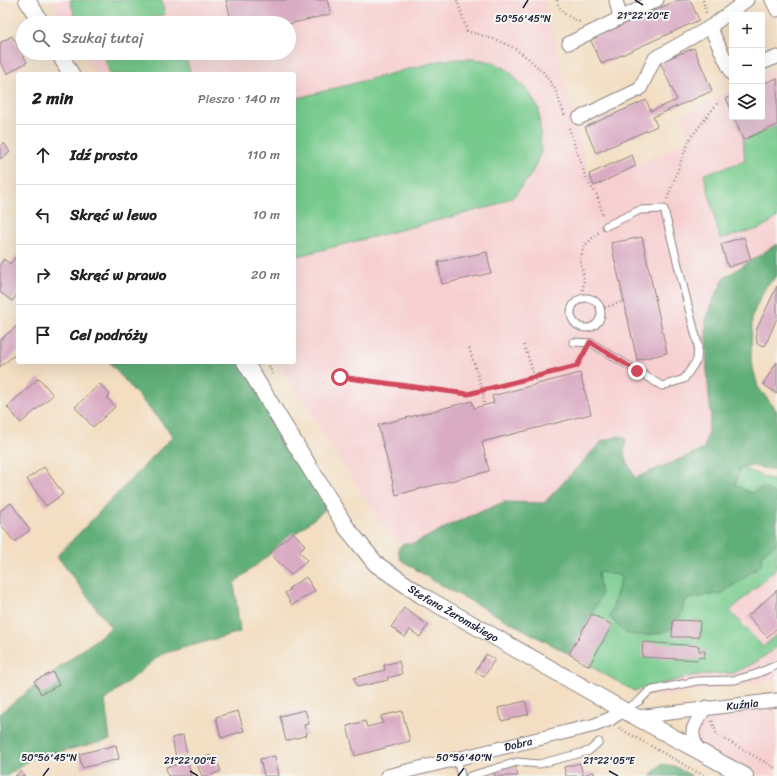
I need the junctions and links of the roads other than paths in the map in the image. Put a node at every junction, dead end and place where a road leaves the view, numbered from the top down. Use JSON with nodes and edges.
{"nodes":[{"id":1,"x":28,"y":0,"type":"edge"},
{"id":2,"x":616,"y":0,"type":"edge"},
{"id":3,"x":657,"y":0,"type":"edge"},
{"id":4,"x":747,"y":0,"type":"edge"},
{"id":5,"x":772,"y":0,"type":"edge"},
{"id":6,"x":777,"y":10,"type":"edge"},
{"id":7,"x":36,"y":16,"type":"edge"},
{"id":8,"x":620,"y":18,"type":"junction"},
{"id":9,"x":710,"y":27,"type":"junction"},
{"id":10,"x":569,"y":43,"type":"dead end"},
{"id":11,"x":777,"y":57,"type":"edge"},
{"id":12,"x":62,"y":60,"type":"edge"},
{"id":13,"x":765,"y":62,"type":"edge"},
{"id":14,"x":729,"y":68,"type":"edge"},
{"id":15,"x":70,"y":72,"type":"edge"},
{"id":16,"x":573,"y":121,"type":"road end"},
{"id":17,"x":606,"y":226,"type":"road end"},
{"id":18,"x":600,"y":309,"type":"joint"},
{"id":19,"x":573,"y":342,"type":"dead end"},
{"id":20,"x":246,"y":364,"type":"edge"},
{"id":21,"x":777,"y":665,"type":"edge"},
{"id":22,"x":777,"y":700,"type":"edge"},
{"id":23,"x":706,"y":707,"type":"junction"},
{"id":24,"x":630,"y":713,"type":"junction"},
{"id":25,"x":599,"y":742,"type":"dead end"},
{"id":26,"x":699,"y":751,"type":"junction"},
{"id":27,"x":457,"y":759,"type":"junction"},
{"id":28,"x":387,"y":776,"type":"edge"},
{"id":29,"x":461,"y":776,"type":"edge"},
{"id":30,"x":470,"y":776,"type":"edge"},
{"id":31,"x":745,"y":776,"type":"edge"}],
"edges":[{"from":1,"to":7,"type":"street"},
{"from":2,"to":8,"type":"street"},
{"from":3,"to":8,"type":"street"},
{"from":4,"to":9,"type":"street"},
{"from":5,"to":6,"type":"street"},
{"from":8,"to":10,"type":"street"},
{"from":9,"to":14,"type":"street"},
{"from":9,"to":16,"type":"street"},
{"from":11,"to":13,"type":"street"},
{"from":12,"to":15,"type":"street"},
{"from":17,"to":19,"type":"lane"},
{"from":18,"to":18,"type":"lane"},
{"from":20,"to":24,"type":"street","name":"Stefana Żeromskiego"},
{"from":21,"to":24,"type":"lane"},
{"from":22,"to":23,"type":"street","name":"Kuźnia"},
{"from":23,"to":24,"type":"street","name":"Kuźnia"},
{"from":23,"to":26,"type":"street"},
{"from":24,"to":26,"type":"street","name":"Stefana Żeromskiego"},
{"from":24,"to":27,"type":"street","name":"Dobra"},
{"from":25,"to":30,"type":"lane"},
{"from":26,"to":31,"type":"street","name":"Stefana Żeromskiego"},
{"from":27,"to":28,"type":"street","name":"Dobra"},
{"from":27,"to":29,"type":"lane"}]}
